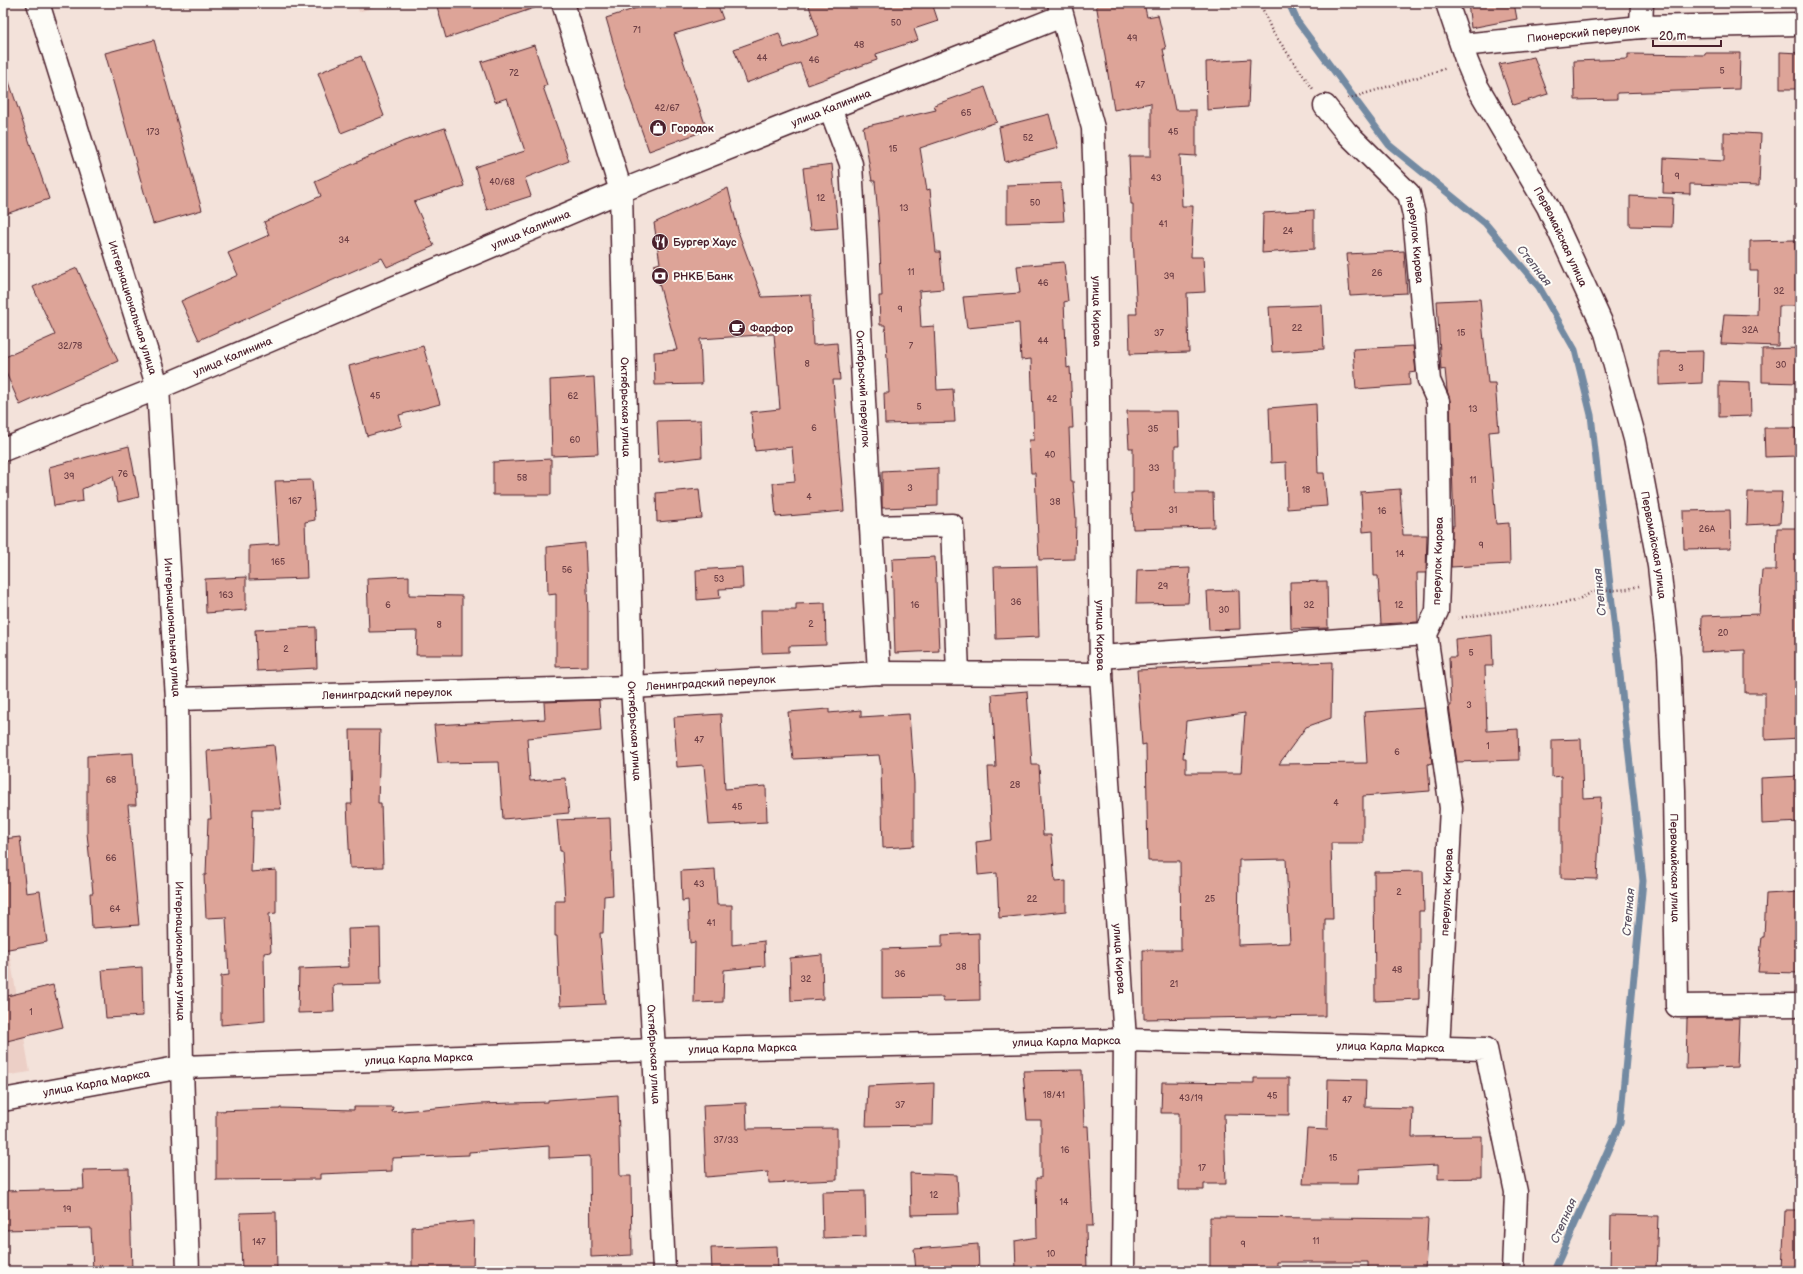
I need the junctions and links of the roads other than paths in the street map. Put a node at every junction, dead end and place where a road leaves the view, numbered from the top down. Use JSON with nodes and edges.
{"nodes":[{"id":1,"x":38,"y":3,"type":"edge"},
{"id":2,"x":563,"y":3,"type":"edge"},
{"id":3,"x":1447,"y":3,"type":"edge"},
{"id":4,"x":1642,"y":3,"type":"edge"},
{"id":5,"x":1060,"y":10,"type":"edge"},
{"id":6,"x":1800,"y":24,"type":"edge"},
{"id":7,"x":1641,"y":27,"type":"junction"},
{"id":8,"x":1464,"y":53,"type":"junction"},
{"id":9,"x":1325,"y":106,"type":"road end"},
{"id":10,"x":830,"y":108,"type":"junction"},
{"id":11,"x":621,"y":191,"type":"junction"},
{"id":12,"x":158,"y":388,"type":"junction"},
{"id":13,"x":3,"y":450,"type":"edge"},
{"id":14,"x":871,"y":527,"type":"junction"},
{"id":15,"x":1429,"y":628,"type":"junction"},
{"id":16,"x":1101,"y":665,"type":"junction"},
{"id":17,"x":879,"y":673,"type":"junction"},
{"id":18,"x":958,"y":673,"type":"junction"},
{"id":19,"x":632,"y":687,"type":"junction"},
{"id":20,"x":177,"y":699,"type":"junction"},
{"id":21,"x":1800,"y":1005,"type":"edge"},
{"id":22,"x":1125,"y":1040,"type":"junction"},
{"id":23,"x":1438,"y":1048,"type":"junction"},
{"id":24,"x":654,"y":1050,"type":"junction"},
{"id":25,"x":182,"y":1067,"type":"junction"},
{"id":26,"x":3,"y":1100,"type":"edge"},
{"id":27,"x":188,"y":1271,"type":"edge"},
{"id":28,"x":664,"y":1271,"type":"edge"},
{"id":29,"x":1122,"y":1271,"type":"edge"},
{"id":30,"x":1513,"y":1271,"type":"edge"}],
"edges":[{"from":1,"to":12,"type":"street","name":"Интернациональная улица"},
{"from":2,"to":11,"type":"street","name":"Октябрьская улица"},
{"from":3,"to":8,"type":"street","name":"Первомайская улица"},
{"from":4,"to":7,"type":"street"},
{"from":5,"to":10,"type":"street","name":"улица Калинина"},
{"from":5,"to":16,"type":"street","name":"улица Кирова"},
{"from":6,"to":7,"type":"street","name":"Пионерский переулок"},
{"from":7,"to":8,"type":"street","name":"Пионерский переулок"},
{"from":8,"to":21,"type":"street","name":"Первомайская улица"},
{"from":9,"to":15,"type":"street","name":"переулок Кирова"},
{"from":10,"to":11,"type":"street","name":"улица Калинина"},
{"from":10,"to":14,"type":"street","name":"Октябрьский переулок"},
{"from":11,"to":12,"type":"street","name":"улица Калинина"},
{"from":11,"to":19,"type":"street","name":"Октябрьская улица"},
{"from":12,"to":13,"type":"street","name":"улица Калинина"},
{"from":12,"to":20,"type":"street","name":"Интернациональная улица"},
{"from":14,"to":17,"type":"street","name":"Октябрьский переулок"},
{"from":14,"to":18,"type":"street"},
{"from":15,"to":16,"type":"street","name":"Ленинградский переулок"},
{"from":15,"to":23,"type":"street","name":"переулок Кирова"},
{"from":16,"to":18,"type":"street","name":"Ленинградский переулок"},
{"from":16,"to":22,"type":"street","name":"улица Кирова"},
{"from":17,"to":18,"type":"street","name":"Ленинградский переулок"},
{"from":17,"to":19,"type":"street","name":"Ленинградский переулок"},
{"from":19,"to":20,"type":"street","name":"Ленинградский переулок"},
{"from":19,"to":24,"type":"street","name":"Октябрьская улица"},
{"from":20,"to":25,"type":"street","name":"Интернациональная улица"},
{"from":22,"to":23,"type":"street","name":"улица Карла Маркса"},
{"from":22,"to":24,"type":"street","name":"улица Карла Маркса"},
{"from":22,"to":29,"type":"street","name":"улица Кирова"},
{"from":23,"to":30,"type":"street","name":"улица Карла Маркса"},
{"from":24,"to":25,"type":"street","name":"улица Карла Маркса"},
{"from":24,"to":28,"type":"street","name":"Октябрьская улица"},
{"from":25,"to":26,"type":"street","name":"улица Карла Маркса"},
{"from":25,"to":27,"type":"street","name":"Интернациональная улица"}]}
